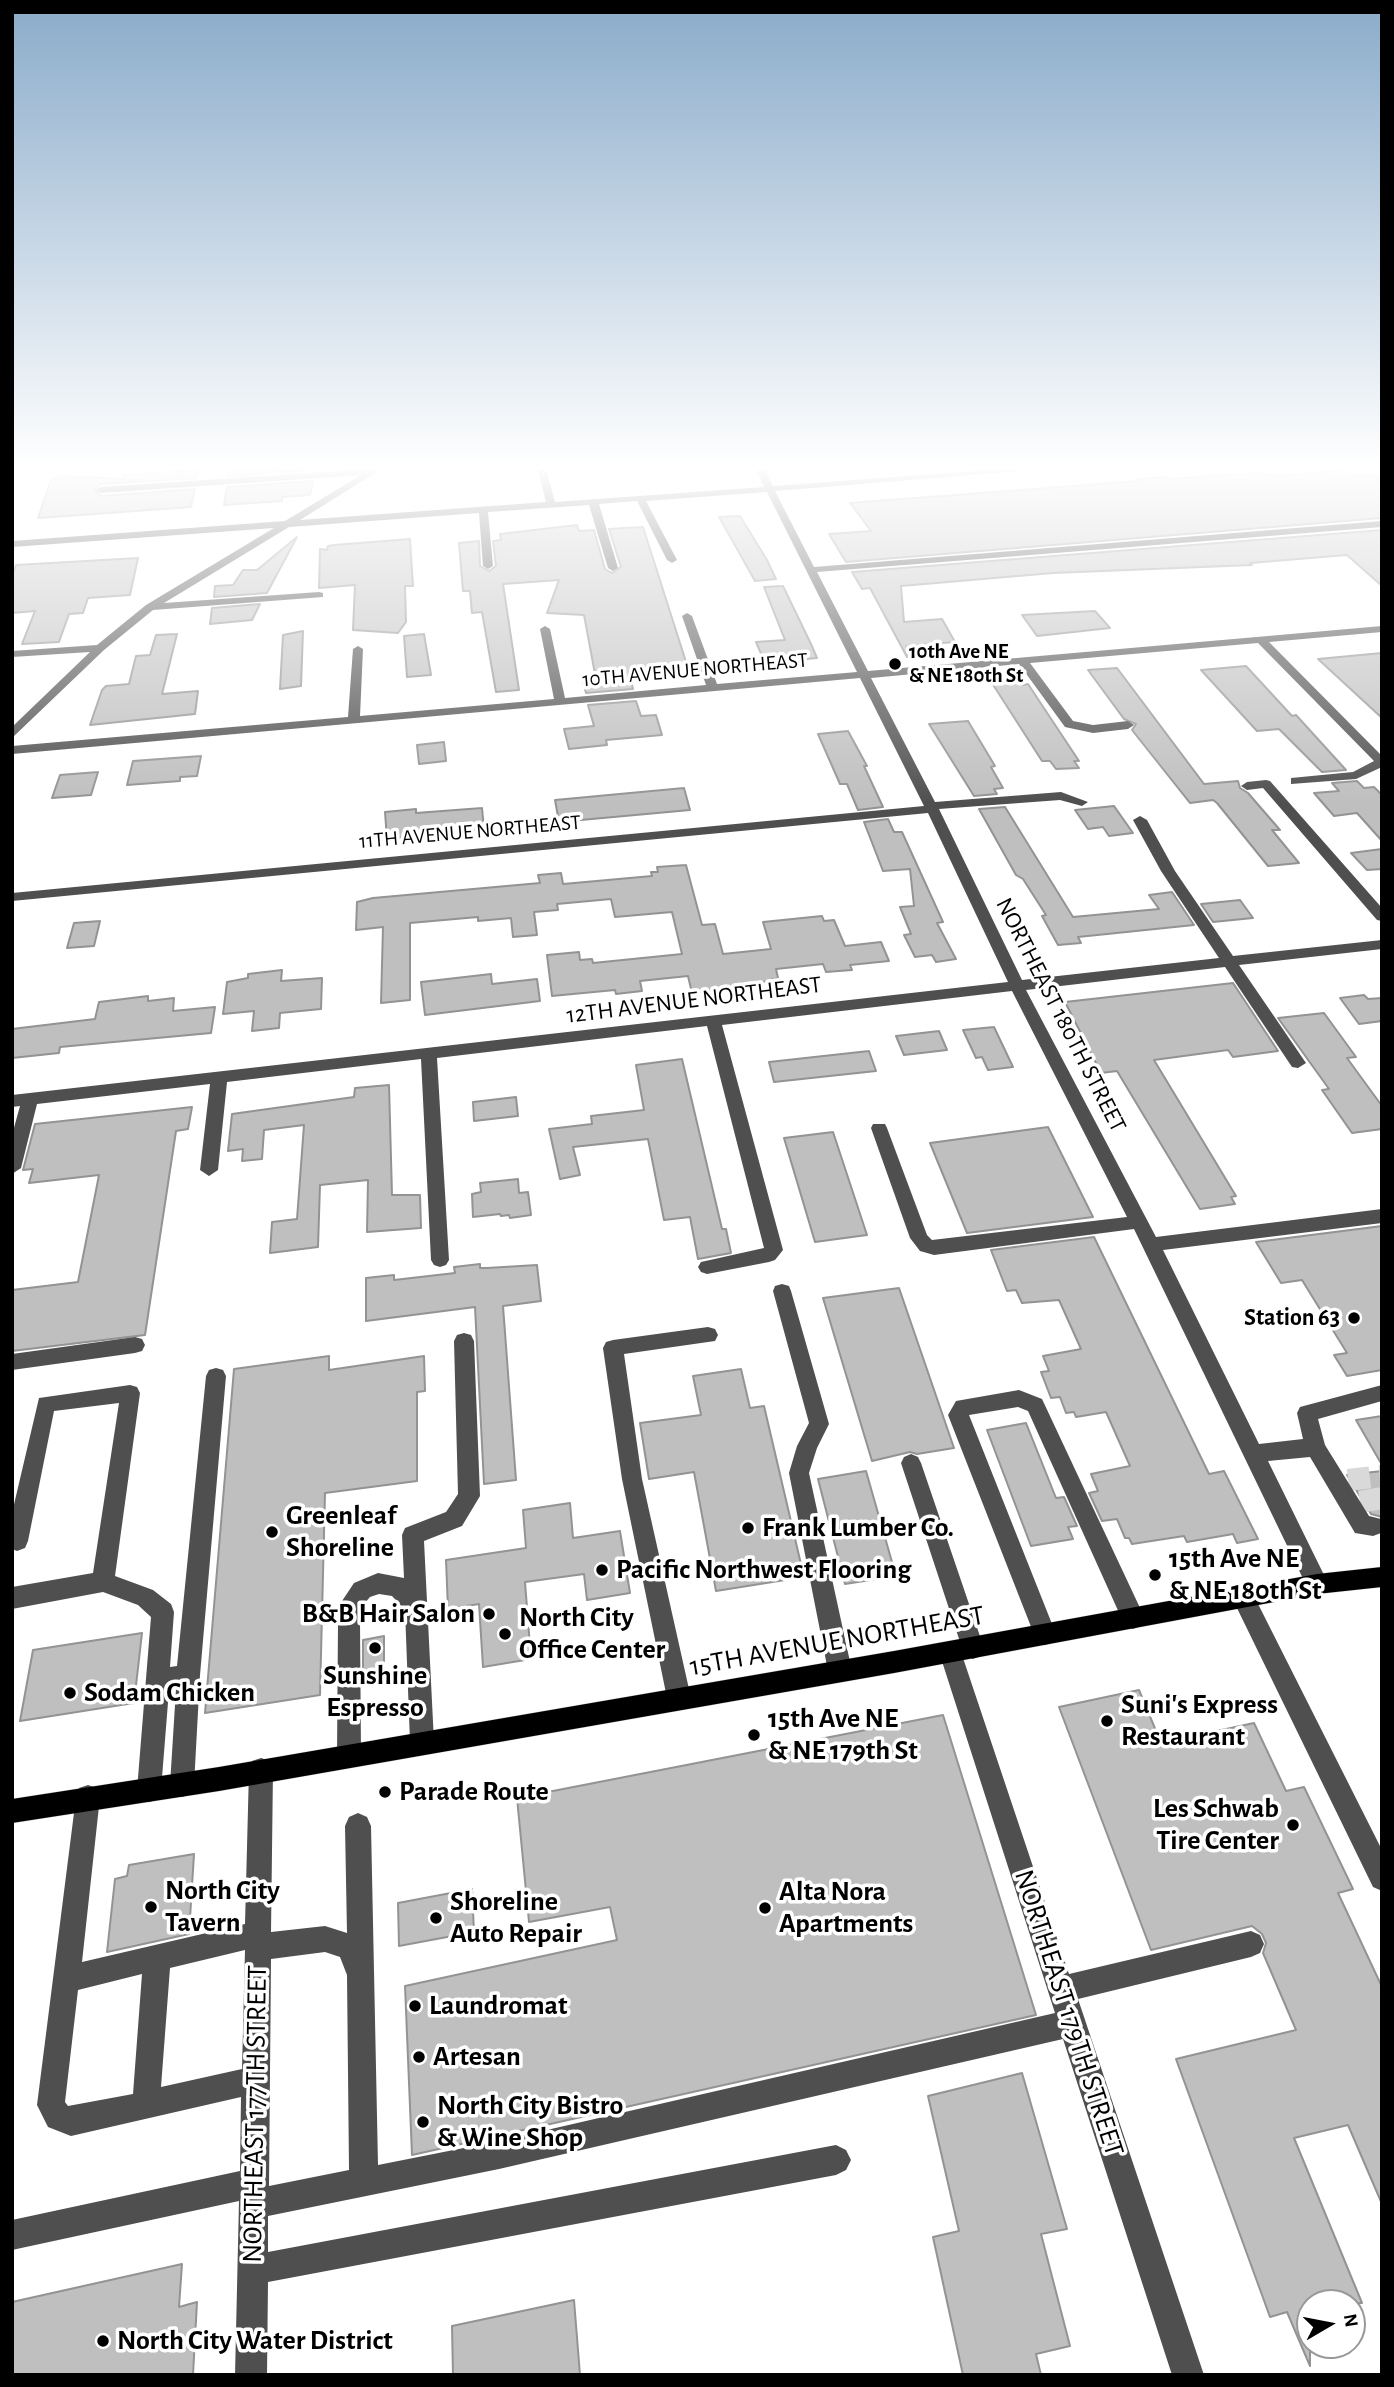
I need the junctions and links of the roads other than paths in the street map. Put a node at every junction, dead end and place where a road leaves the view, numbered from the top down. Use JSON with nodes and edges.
{"nodes":[{"id":1,"x":191,"y":581,"type":"edge"},
{"id":2,"x":816,"y":581,"type":"edge"},
{"id":3,"x":319,"y":595,"type":"dead end"},
{"id":4,"x":150,"y":607,"type":"junction"},
{"id":5,"x":687,"y":616,"type":"dead end"},
{"id":6,"x":545,"y":629,"type":"dead end"},
{"id":7,"x":1382,"y":629,"type":"edge"},
{"id":8,"x":1261,"y":640,"type":"junction"},
{"id":9,"x":100,"y":648,"type":"junction"},
{"id":10,"x":358,"y":649,"type":"dead end"},
{"id":11,"x":12,"y":654,"type":"edge"},
{"id":12,"x":1022,"y":661,"type":"junction"},
{"id":13,"x":865,"y":675,"type":"junction"},
{"id":14,"x":713,"y":688,"type":"junction"},
{"id":15,"x":560,"y":701,"type":"junction"},
{"id":16,"x":354,"y":719,"type":"junction"},
{"id":17,"x":1128,"y":725,"type":"dead end"},
{"id":18,"x":12,"y":734,"type":"edge"},
{"id":19,"x":12,"y":750,"type":"edge"},
{"id":20,"x":1381,"y":762,"type":"edge"},
{"id":21,"x":1295,"y":781,"type":"dead end"},
{"id":22,"x":1247,"y":786,"type":"dead end"},
{"id":23,"x":1082,"y":802,"type":"dead end"},
{"id":24,"x":931,"y":807,"type":"junction"},
{"id":25,"x":1140,"y":820,"type":"dead end"},
{"id":26,"x":12,"y":897,"type":"edge"},
{"id":27,"x":1382,"y":917,"type":"edge"},
{"id":28,"x":1382,"y":944,"type":"edge"},
{"id":29,"x":1230,"y":961,"type":"junction"},
{"id":30,"x":1017,"y":986,"type":"junction"},
{"id":31,"x":713,"y":1021,"type":"junction"},
{"id":32,"x":429,"y":1053,"type":"junction"},
{"id":33,"x":1298,"y":1063,"type":"dead end"},
{"id":34,"x":219,"y":1077,"type":"junction"},
{"id":35,"x":30,"y":1099,"type":"junction"},
{"id":36,"x":12,"y":1101,"type":"edge"},
{"id":37,"x":879,"y":1128,"type":"dead end"},
{"id":38,"x":12,"y":1168,"type":"edge"},
{"id":39,"x":209,"y":1170,"type":"dead end"},
{"id":40,"x":1382,"y":1216,"type":"edge"},
{"id":41,"x":1139,"y":1222,"type":"junction"},
{"id":42,"x":1151,"y":1245,"type":"junction"},
{"id":43,"x":440,"y":1260,"type":"dead end"},
{"id":44,"x":707,"y":1267,"type":"dead end"},
{"id":45,"x":782,"y":1291,"type":"dead end"},
{"id":46,"x":708,"y":1335,"type":"dead end"},
{"id":47,"x":464,"y":1341,"type":"dead end"},
{"id":48,"x":135,"y":1345,"type":"dead end"},
{"id":49,"x":12,"y":1362,"type":"edge"},
{"id":50,"x":215,"y":1376,"type":"dead end"},
{"id":51,"x":1382,"y":1393,"type":"edge"},
{"id":52,"x":1315,"y":1447,"type":"junction"},
{"id":53,"x":1253,"y":1454,"type":"junction"},
{"id":54,"x":911,"y":1462,"type":"dead end"},
{"id":55,"x":1373,"y":1526,"type":"dead end"},
{"id":56,"x":17,"y":1541,"type":"dead end"},
{"id":57,"x":1382,"y":1577,"type":"edge"},
{"id":58,"x":103,"y":1582,"type":"junction"},
{"id":59,"x":1317,"y":1584,"type":"junction"},
{"id":60,"x":1243,"y":1597,"type":"junction"},
{"id":61,"x":12,"y":1598,"type":"edge"},
{"id":62,"x":416,"y":1606,"type":"junction"},
{"id":63,"x":1133,"y":1618,"type":"junction"},
{"id":64,"x":1045,"y":1634,"type":"junction"},
{"id":65,"x":961,"y":1650,"type":"junction"},
{"id":66,"x":840,"y":1671,"type":"junction"},
{"id":67,"x":188,"y":1675,"type":"junction"},
{"id":68,"x":158,"y":1681,"type":"junction"},
{"id":69,"x":679,"y":1698,"type":"junction"},
{"id":70,"x":422,"y":1742,"type":"junction"},
{"id":71,"x":349,"y":1755,"type":"junction"},
{"id":72,"x":261,"y":1770,"type":"junction"},
{"id":73,"x":182,"y":1784,"type":"junction"},
{"id":74,"x":149,"y":1790,"type":"junction"},
{"id":75,"x":88,"y":1797,"type":"junction"},
{"id":76,"x":12,"y":1811,"type":"edge"},
{"id":77,"x":358,"y":1826,"type":"dead end"},
{"id":78,"x":1382,"y":1878,"type":"edge"},
{"id":79,"x":258,"y":1940,"type":"junction"},
{"id":80,"x":1251,"y":1944,"type":"dead end"},
{"id":81,"x":157,"y":1959,"type":"junction"},
{"id":82,"x":360,"y":1978,"type":"junction"},
{"id":83,"x":66,"y":1979,"type":"junction"},
{"id":84,"x":1061,"y":1989,"type":"junction"},
{"id":85,"x":1072,"y":2023,"type":"junction"},
{"id":86,"x":256,"y":2080,"type":"junction"},
{"id":87,"x":146,"y":2105,"type":"junction"},
{"id":88,"x":836,"y":2160,"type":"dead end"},
{"id":89,"x":364,"y":2182,"type":"junction"},
{"id":90,"x":254,"y":2194,"type":"junction"},
{"id":91,"x":12,"y":2235,"type":"edge"},
{"id":92,"x":253,"y":2270,"type":"junction"},
{"id":93,"x":251,"y":2375,"type":"edge"},
{"id":94,"x":1188,"y":2375,"type":"edge"}],
"edges":[{"from":1,"to":4,"type":"street"},
{"from":2,"to":13,"type":"street","name":"NORTHEAST 180TH STREET"},
{"from":3,"to":4,"type":"street"},
{"from":4,"to":9,"type":"street"},
{"from":5,"to":14,"type":"street"},
{"from":6,"to":15,"type":"street"},
{"from":7,"to":8,"type":"street","name":"10TH AVENUE NORTHEAST"},
{"from":8,"to":12,"type":"street","name":"10TH AVENUE NORTHEAST"},
{"from":8,"to":20,"type":"street"},
{"from":9,"to":11,"type":"street"},
{"from":9,"to":18,"type":"street"},
{"from":10,"to":16,"type":"street"},
{"from":12,"to":13,"type":"street","name":"10TH AVENUE NORTHEAST"},
{"from":12,"to":17,"type":"street"},
{"from":13,"to":14,"type":"street","name":"10TH AVENUE NORTHEAST"},
{"from":13,"to":24,"type":"street","name":"NORTHEAST 180TH STREET"},
{"from":14,"to":15,"type":"street","name":"10TH AVENUE NORTHEAST"},
{"from":15,"to":16,"type":"street","name":"10TH AVENUE NORTHEAST"},
{"from":16,"to":19,"type":"street","name":"10TH AVENUE NORTHEAST"},
{"from":20,"to":21,"type":"street"},
{"from":22,"to":27,"type":"street"},
{"from":23,"to":24,"type":"street","name":"11TH AVENUE NORTHEAST"},
{"from":24,"to":26,"type":"street","name":"11TH AVENUE NORTHEAST"},
{"from":24,"to":30,"type":"street","name":"NORTHEAST 180TH STREET"},
{"from":25,"to":29,"type":"street"},
{"from":28,"to":29,"type":"street","name":"12TH AVENUE NORTHEAST"},
{"from":29,"to":30,"type":"street","name":"12TH AVENUE NORTHEAST"},
{"from":29,"to":33,"type":"street"},
{"from":30,"to":31,"type":"street","name":"12TH AVENUE NORTHEAST"},
{"from":30,"to":41,"type":"street","name":"NORTHEAST 180TH STREET"},
{"from":31,"to":32,"type":"street","name":"12TH AVENUE NORTHEAST"},
{"from":31,"to":44,"type":"street"},
{"from":32,"to":34,"type":"street","name":"12TH AVENUE NORTHEAST"},
{"from":32,"to":43,"type":"street"},
{"from":34,"to":35,"type":"street","name":"12TH AVENUE NORTHEAST"},
{"from":34,"to":39,"type":"street"},
{"from":35,"to":36,"type":"street","name":"12TH AVENUE NORTHEAST"},
{"from":35,"to":38,"type":"street"},
{"from":37,"to":41,"type":"street"},
{"from":40,"to":42,"type":"street"},
{"from":41,"to":42,"type":"street","name":"NORTHEAST 180TH STREET"},
{"from":42,"to":53,"type":"street","name":"NORTHEAST 180TH STREET"},
{"from":45,"to":66,"type":"street"},
{"from":46,"to":69,"type":"street"},
{"from":47,"to":62,"type":"street"},
{"from":48,"to":49,"type":"street"},
{"from":50,"to":67,"type":"street"},
{"from":51,"to":52,"type":"street"},
{"from":52,"to":53,"type":"street"},
{"from":52,"to":55,"type":"street"},
{"from":53,"to":59,"type":"street","name":"NORTHEAST 180TH STREET"},
{"from":54,"to":65,"type":"street","name":"NORTHEAST 179TH STREET"},
{"from":56,"to":58,"type":"street"},
{"from":57,"to":59,"type":"main road","name":"15TH AVENUE NORTHEAST"},
{"from":58,"to":61,"type":"street"},
{"from":58,"to":68,"type":"street"},
{"from":59,"to":60,"type":"main road","name":"15TH AVENUE NORTHEAST"},
{"from":60,"to":63,"type":"main road","name":"15TH AVENUE NORTHEAST"},
{"from":60,"to":78,"type":"street"},
{"from":62,"to":70,"type":"street"},
{"from":62,"to":71,"type":"street"},
{"from":63,"to":64,"type":"main road","name":"15TH AVENUE NORTHEAST"},
{"from":63,"to":64,"type":"street"},
{"from":64,"to":65,"type":"main road","name":"15TH AVENUE NORTHEAST"},
{"from":65,"to":66,"type":"main road","name":"15TH AVENUE NORTHEAST"},
{"from":65,"to":84,"type":"street","name":"NORTHEAST 179TH STREET"},
{"from":66,"to":69,"type":"main road","name":"15TH AVENUE NORTHEAST"},
{"from":67,"to":68,"type":"street"},
{"from":67,"to":73,"type":"street"},
{"from":68,"to":74,"type":"street"},
{"from":69,"to":70,"type":"main road","name":"15TH AVENUE NORTHEAST"},
{"from":70,"to":71,"type":"main road","name":"15TH AVENUE NORTHEAST"},
{"from":71,"to":72,"type":"main road","name":"15TH AVENUE NORTHEAST"},
{"from":72,"to":73,"type":"main road","name":"15TH AVENUE NORTHEAST"},
{"from":72,"to":79,"type":"street","name":"NORTHEAST 177TH STREET"},
{"from":73,"to":74,"type":"main road","name":"15TH AVENUE NORTHEAST"},
{"from":74,"to":75,"type":"main road","name":"15TH AVENUE NORTHEAST"},
{"from":75,"to":76,"type":"main road","name":"15TH AVENUE NORTHEAST"},
{"from":75,"to":83,"type":"street"},
{"from":77,"to":82,"type":"street"},
{"from":79,"to":81,"type":"street"},
{"from":79,"to":82,"type":"street"},
{"from":79,"to":86,"type":"street","name":"NORTHEAST 177TH STREET"},
{"from":80,"to":84,"type":"street"},
{"from":81,"to":83,"type":"street"},
{"from":81,"to":87,"type":"street"},
{"from":82,"to":89,"type":"street"},
{"from":83,"to":87,"type":"street"},
{"from":84,"to":85,"type":"street","name":"NORTHEAST 179TH STREET"},
{"from":85,"to":89,"type":"street"},
{"from":85,"to":94,"type":"street","name":"NORTHEAST 179TH STREET"},
{"from":86,"to":87,"type":"street"},
{"from":86,"to":90,"type":"street","name":"NORTHEAST 177TH STREET"},
{"from":88,"to":92,"type":"street"},
{"from":89,"to":90,"type":"street"},
{"from":90,"to":91,"type":"street"},
{"from":90,"to":92,"type":"street","name":"NORTHEAST 177TH STREET"},
{"from":92,"to":93,"type":"street","name":"NORTHEAST 177TH STREET"}]}
